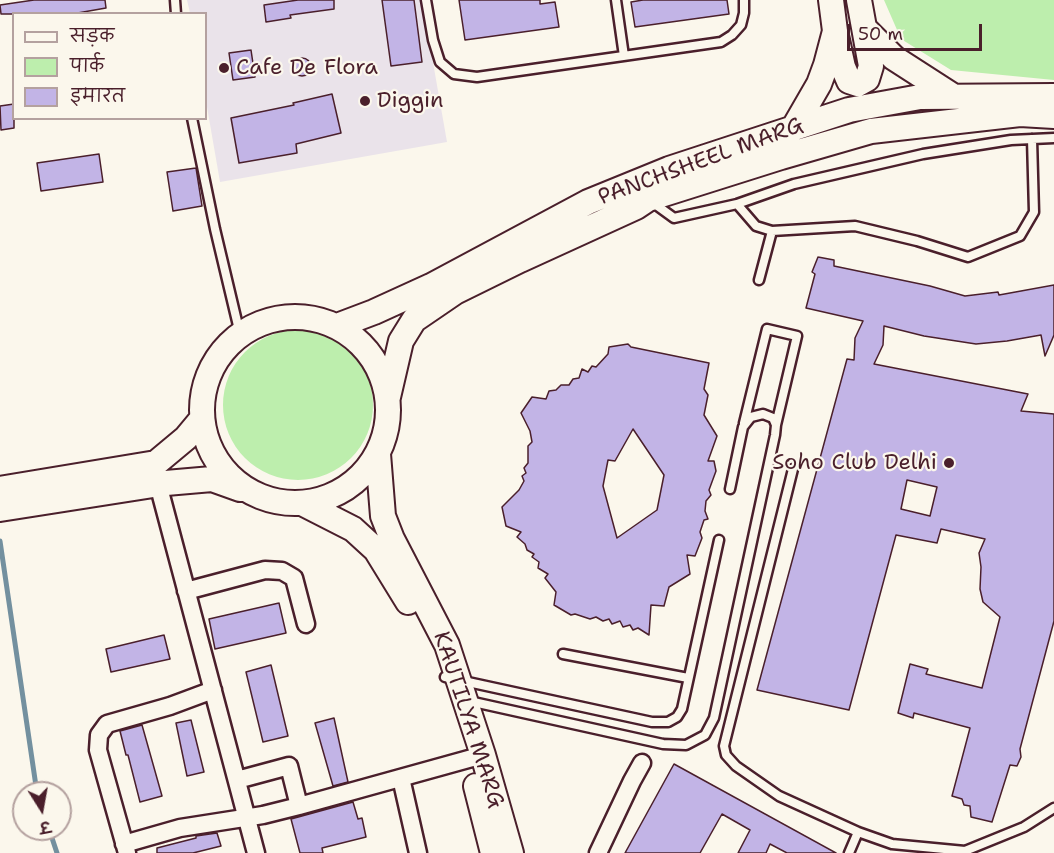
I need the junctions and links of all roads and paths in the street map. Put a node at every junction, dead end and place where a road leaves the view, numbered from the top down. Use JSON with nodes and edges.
{"nodes":[{"id":1,"x":426,"y":0,"type":"edge"},
{"id":2,"x":616,"y":0,"type":"edge"},
{"id":3,"x":744,"y":0,"type":"edge"},
{"id":4,"x":831,"y":0,"type":"edge"},
{"id":5,"x":859,"y":0,"type":"edge"},
{"id":6,"x":865,"y":29,"type":"junction"},
{"id":7,"x":835,"y":31,"type":"junction"},
{"id":8,"x":624,"y":56,"type":"junction"},
{"id":9,"x":953,"y":96,"type":"junction"},
{"id":10,"x":1054,"y":96,"type":"edge"},
{"id":11,"x":1054,"y":116,"type":"edge"},
{"id":12,"x":192,"y":120,"type":"edge"},
{"id":13,"x":793,"y":129,"type":"junction"},
{"id":14,"x":1054,"y":138,"type":"edge"},
{"id":15,"x":1032,"y":139,"type":"junction"},
{"id":16,"x":648,"y":199,"type":"junction"},
{"id":17,"x":737,"y":204,"type":"junction"},
{"id":18,"x":772,"y":231,"type":"junction"},
{"id":19,"x":759,"y":280,"type":"dead end"},
{"id":20,"x":337,"y":326,"type":"junction"},
{"id":21,"x":240,"y":334,"type":"junction"},
{"id":22,"x":388,"y":397,"type":"junction"},
{"id":23,"x":201,"y":420,"type":"junction"},
{"id":24,"x":776,"y":425,"type":"junction"},
{"id":25,"x":744,"y":427,"type":"junction"},
{"id":26,"x":378,"y":454,"type":"junction"},
{"id":27,"x":793,"y":469,"type":"dead end"},
{"id":28,"x":158,"y":484,"type":"junction"},
{"id":29,"x":0,"y":489,"type":"edge"},
{"id":30,"x":730,"y":489,"type":"dead end"},
{"id":31,"x":254,"y":494,"type":"junction"},
{"id":32,"x":302,"y":503,"type":"junction"},
{"id":33,"x":0,"y":509,"type":"edge"},
{"id":34,"x":719,"y":540,"type":"dead end"},
{"id":35,"x":186,"y":591,"type":"junction"},
{"id":36,"x":306,"y":624,"type":"dead end"},
{"id":37,"x":563,"y":654,"type":"dead end"},
{"id":38,"x":688,"y":678,"type":"junction"},
{"id":39,"x":455,"y":689,"type":"junction"},
{"id":40,"x":213,"y":690,"type":"junction"},
{"id":41,"x":477,"y":757,"type":"junction"},
{"id":42,"x":642,"y":763,"type":"dead end"},
{"id":43,"x":401,"y":778,"type":"junction"},
{"id":44,"x":237,"y":780,"type":"junction"},
{"id":45,"x":299,"y":806,"type":"junction"},
{"id":46,"x":1054,"y":808,"type":"edge"},
{"id":47,"x":246,"y":817,"type":"junction"},
{"id":48,"x":858,"y":832,"type":"junction"},
{"id":49,"x":126,"y":849,"type":"edge"},
{"id":50,"x":256,"y":853,"type":"edge"},
{"id":51,"x":418,"y":853,"type":"edge"},
{"id":52,"x":493,"y":853,"type":"edge"},
{"id":53,"x":511,"y":853,"type":"edge"},
{"id":54,"x":598,"y":853,"type":"edge"},
{"id":55,"x":849,"y":853,"type":"edge"}],
"edges":[{"from":1,"to":8,"type":"lane"},
{"from":2,"to":8,"type":"lane"},
{"from":3,"to":8,"type":"lane"},
{"from":4,"to":7,"type":"main road"},
{"from":5,"to":6,"type":"main road"},
{"from":6,"to":7,"type":"main road"},
{"from":6,"to":9,"type":"main road"},
{"from":7,"to":13,"type":"main road"},
{"from":9,"to":10,"type":"main road","name":"PANCHSHEEL MARG"},
{"from":9,"to":13,"type":"main road","name":"PANCHSHEEL MARG"},
{"from":11,"to":16,"type":"main road","name":"PANCHSHEEL MARG"},
{"from":12,"to":21,"type":"lane"},
{"from":13,"to":20,"type":"main road","name":"PANCHSHEEL MARG"},
{"from":14,"to":15,"type":"lane"},
{"from":15,"to":17,"type":"lane"},
{"from":15,"to":18,"type":"lane"},
{"from":16,"to":17,"type":"lane"},
{"from":16,"to":22,"type":"main road","name":"PANCHSHEEL MARG"},
{"from":17,"to":18,"type":"lane"},
{"from":18,"to":19,"type":"lane"},
{"from":20,"to":21,"type":"main road"},
{"from":20,"to":22,"type":"main road"},
{"from":21,"to":23,"type":"main road"},
{"from":22,"to":26,"type":"main road"},
{"from":23,"to":29,"type":"main road"},
{"from":23,"to":31,"type":"main road"},
{"from":24,"to":25,"type":"lane"},
{"from":24,"to":25,"type":"lane"},
{"from":24,"to":39,"type":"lane"},
{"from":25,"to":30,"type":"lane"},
{"from":26,"to":32,"type":"main road"},
{"from":26,"to":39,"type":"main road","name":"KAUTILYA MARG"},
{"from":27,"to":48,"type":"lane"},
{"from":28,"to":31,"type":"main road"},
{"from":28,"to":33,"type":"main road"},
{"from":28,"to":35,"type":"street"},
{"from":31,"to":32,"type":"main road"},
{"from":32,"to":39,"type":"main road","name":"KAUTILYA MARG"},
{"from":34,"to":38,"type":"lane"},
{"from":35,"to":36,"type":"street"},
{"from":35,"to":40,"type":"street"},
{"from":37,"to":38,"type":"lane"},
{"from":38,"to":39,"type":"lane"},
{"from":39,"to":41,"type":"main road","name":"KAUTILYA MARG"},
{"from":40,"to":44,"type":"street"},
{"from":40,"to":49,"type":"street"},
{"from":41,"to":43,"type":"street"},
{"from":41,"to":52,"type":"main road","name":"KAUTILYA MARG"},
{"from":41,"to":53,"type":"main road","name":"KAUTILYA MARG"},
{"from":42,"to":54,"type":"street"},
{"from":43,"to":45,"type":"street"},
{"from":43,"to":51,"type":"street"},
{"from":44,"to":45,"type":"street"},
{"from":44,"to":47,"type":"street"},
{"from":45,"to":47,"type":"street"},
{"from":46,"to":48,"type":"lane"},
{"from":47,"to":49,"type":"street"},
{"from":47,"to":50,"type":"street"},
{"from":48,"to":55,"type":"lane"}]}
